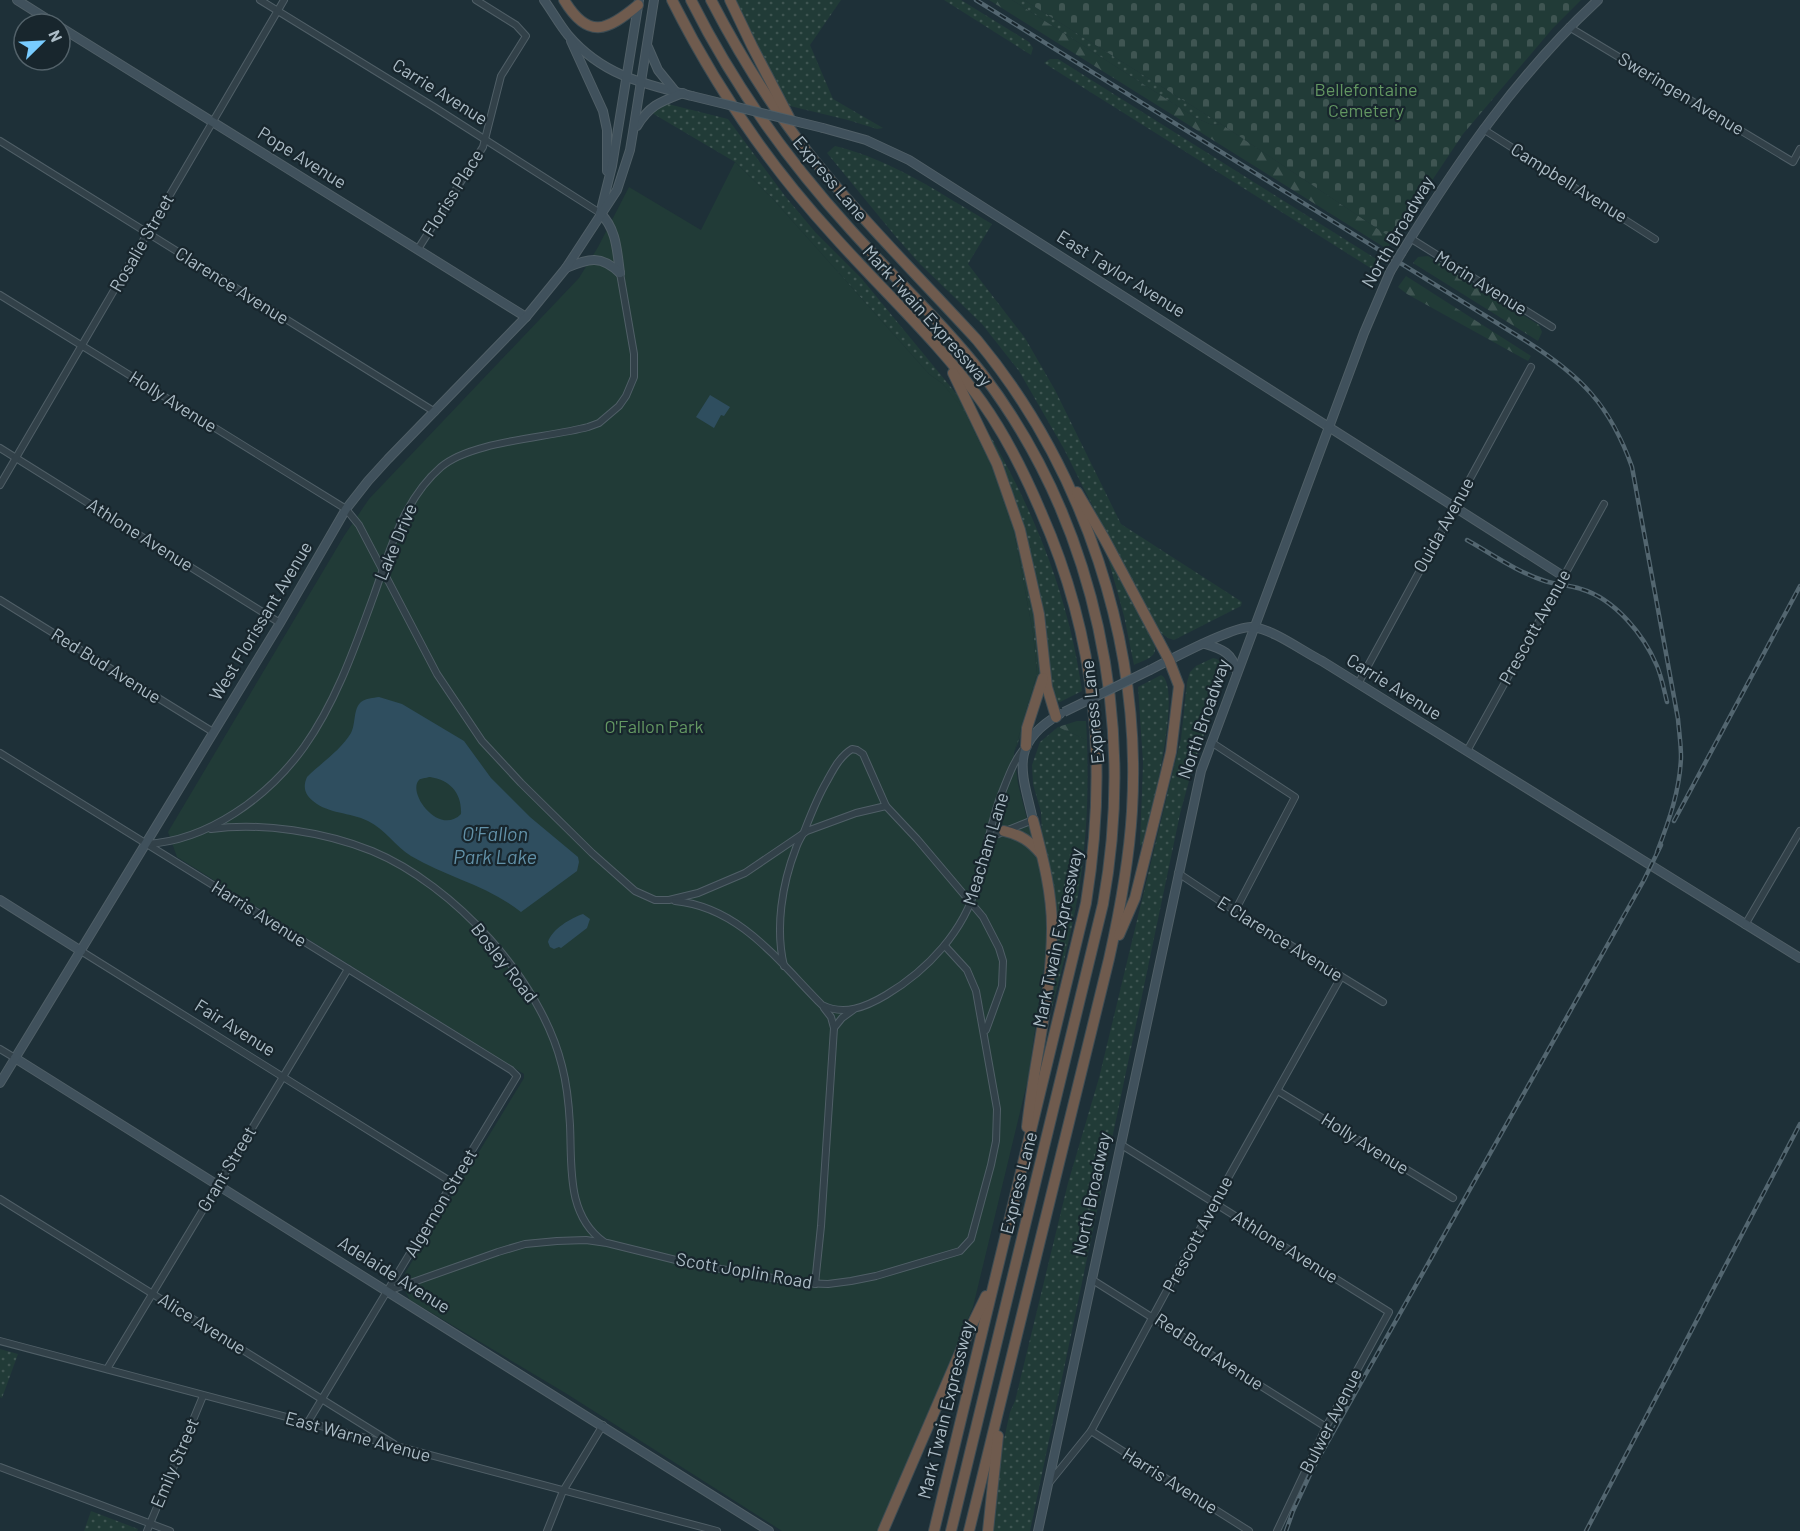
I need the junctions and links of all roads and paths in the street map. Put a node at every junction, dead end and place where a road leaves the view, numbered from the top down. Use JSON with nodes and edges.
{"nodes":[{"id":1,"x":17,"y":0,"type":"edge"},
{"id":2,"x":260,"y":0,"type":"edge"},
{"id":3,"x":284,"y":0,"type":"edge"},
{"id":4,"x":477,"y":0,"type":"edge"},
{"id":5,"x":546,"y":0,"type":"edge"},
{"id":6,"x":564,"y":0,"type":"edge"},
{"id":7,"x":654,"y":0,"type":"edge"},
{"id":8,"x":672,"y":0,"type":"edge"},
{"id":9,"x":690,"y":0,"type":"edge"},
{"id":10,"x":711,"y":0,"type":"edge"},
{"id":11,"x":730,"y":0,"type":"edge"},
{"id":12,"x":1598,"y":0,"type":"edge"},
{"id":13,"x":639,"y":3,"type":"edge"},
{"id":14,"x":278,"y":11,"type":"junction"},
{"id":15,"x":36,"y":12,"type":"edge"},
{"id":16,"x":1569,"y":27,"type":"junction"},
{"id":17,"x":567,"y":33,"type":"junction"},
{"id":18,"x":72,"y":34,"type":"edge"},
{"id":19,"x":647,"y":44,"type":"junction"},
{"id":20,"x":627,"y":78,"type":"junction"},
{"id":21,"x":641,"y":82,"type":"junction"},
{"id":22,"x":683,"y":94,"type":"junction"},
{"id":23,"x":212,"y":121,"type":"junction"},
{"id":24,"x":1482,"y":128,"type":"junction"},
{"id":25,"x":633,"y":132,"type":"junction"},
{"id":26,"x":485,"y":139,"type":"junction"},
{"id":27,"x":0,"y":141,"type":"edge"},
{"id":28,"x":1800,"y":149,"type":"edge"},
{"id":29,"x":808,"y":153,"type":"junction"},
{"id":30,"x":608,"y":183,"type":"junction"},
{"id":31,"x":600,"y":213,"type":"junction"},
{"id":32,"x":147,"y":233,"type":"junction"},
{"id":33,"x":1410,"y":238,"type":"junction"},
{"id":34,"x":1655,"y":238,"type":"dead end"},
{"id":35,"x":418,"y":249,"type":"junction"},
{"id":36,"x":566,"y":268,"type":"junction"},
{"id":37,"x":620,"y":273,"type":"junction"},
{"id":38,"x":0,"y":295,"type":"edge"},
{"id":39,"x":526,"y":317,"type":"junction"},
{"id":40,"x":1552,"y":327,"type":"dead end"},
{"id":41,"x":82,"y":346,"type":"junction"},
{"id":42,"x":945,"y":357,"type":"junction"},
{"id":43,"x":1531,"y":367,"type":"dead end"},
{"id":44,"x":435,"y":412,"type":"junction"},
{"id":45,"x":1329,"y":426,"type":"junction"},
{"id":46,"x":0,"y":448,"type":"edge"},
{"id":47,"x":1054,"y":457,"type":"junction"},
{"id":48,"x":16,"y":458,"type":"junction"},
{"id":49,"x":0,"y":486,"type":"edge"},
{"id":50,"x":1604,"y":504,"type":"dead end"},
{"id":51,"x":1454,"y":506,"type":"junction"},
{"id":52,"x":346,"y":509,"type":"junction"},
{"id":53,"x":383,"y":571,"type":"junction"},
{"id":54,"x":1563,"y":576,"type":"junction"},
{"id":55,"x":0,"y":600,"type":"edge"},
{"id":56,"x":280,"y":623,"type":"junction"},
{"id":57,"x":1254,"y":627,"type":"junction"},
{"id":58,"x":1205,"y":644,"type":"junction"},
{"id":59,"x":1169,"y":660,"type":"junction"},
{"id":60,"x":1045,"y":669,"type":"junction"},
{"id":61,"x":1238,"y":672,"type":"junction"},
{"id":62,"x":1358,"y":684,"type":"junction"},
{"id":63,"x":1060,"y":715,"type":"junction"},
{"id":64,"x":213,"y":732,"type":"junction"},
{"id":65,"x":1211,"y":741,"type":"junction"},
{"id":66,"x":1026,"y":746,"type":"junction"},
{"id":67,"x":1467,"y":751,"type":"junction"},
{"id":68,"x":0,"y":753,"type":"edge"},
{"id":69,"x":885,"y":806,"type":"junction"},
{"id":70,"x":1033,"y":820,"type":"junction"},
{"id":71,"x":205,"y":830,"type":"junction"},
{"id":72,"x":1004,"y":831,"type":"junction"},
{"id":73,"x":1800,"y":831,"type":"edge"},
{"id":74,"x":803,"y":833,"type":"junction"},
{"id":75,"x":988,"y":838,"type":"junction"},
{"id":76,"x":146,"y":844,"type":"junction"},
{"id":77,"x":1042,"y":855,"type":"junction"},
{"id":78,"x":1178,"y":873,"type":"junction"},
{"id":79,"x":0,"y":900,"type":"edge"},
{"id":80,"x":669,"y":900,"type":"junction"},
{"id":81,"x":971,"y":903,"type":"junction"},
{"id":82,"x":1235,"y":911,"type":"junction"},
{"id":83,"x":1745,"y":925,"type":"junction"},
{"id":84,"x":945,"y":946,"type":"junction"},
{"id":85,"x":81,"y":951,"type":"junction"},
{"id":86,"x":1800,"y":958,"type":"edge"},
{"id":87,"x":1109,"y":959,"type":"junction"},
{"id":88,"x":783,"y":966,"type":"junction"},
{"id":89,"x":348,"y":969,"type":"junction"},
{"id":90,"x":1341,"y":977,"type":"junction"},
{"id":91,"x":1383,"y":1002,"type":"dead end"},
{"id":92,"x":822,"y":1005,"type":"junction"},
{"id":93,"x":853,"y":1009,"type":"junction"},
{"id":94,"x":834,"y":1028,"type":"junction"},
{"id":95,"x":985,"y":1037,"type":"junction"},
{"id":96,"x":0,"y":1049,"type":"edge"},
{"id":97,"x":15,"y":1058,"type":"junction"},
{"id":98,"x":517,"y":1076,"type":"joint"},
{"id":99,"x":283,"y":1077,"type":"junction"},
{"id":100,"x":0,"y":1083,"type":"edge"},
{"id":101,"x":1278,"y":1090,"type":"junction"},
{"id":102,"x":1120,"y":1144,"type":"junction"},
{"id":103,"x":1022,"y":1170,"type":"junction"},
{"id":104,"x":453,"y":1183,"type":"junction"},
{"id":105,"x":218,"y":1186,"type":"junction"},
{"id":106,"x":1453,"y":1198,"type":"dead end"},
{"id":107,"x":0,"y":1199,"type":"edge"},
{"id":108,"x":1214,"y":1203,"type":"junction"},
{"id":109,"x":606,"y":1243,"type":"junction"},
{"id":110,"x":996,"y":1276,"type":"junction"},
{"id":111,"x":1091,"y":1279,"type":"junction"},
{"id":112,"x":815,"y":1284,"type":"junction"},
{"id":113,"x":388,"y":1291,"type":"junction"},
{"id":114,"x":152,"y":1293,"type":"junction"},
{"id":115,"x":1389,"y":1312,"type":"joint"},
{"id":116,"x":1153,"y":1316,"type":"junction"},
{"id":117,"x":0,"y":1341,"type":"edge"},
{"id":118,"x":107,"y":1369,"type":"junction"},
{"id":119,"x":203,"y":1396,"type":"junction"},
{"id":120,"x":322,"y":1398,"type":"junction"},
{"id":121,"x":1002,"y":1398,"type":"junction"},
{"id":122,"x":308,"y":1422,"type":"junction"},
{"id":123,"x":603,"y":1425,"type":"junction"},
{"id":124,"x":1326,"y":1427,"type":"junction"},
{"id":125,"x":1091,"y":1431,"type":"junction"},
{"id":126,"x":403,"y":1449,"type":"junction"},
{"id":127,"x":0,"y":1467,"type":"edge"},
{"id":128,"x":1047,"y":1486,"type":"junction"},
{"id":129,"x":563,"y":1491,"type":"junction"},
{"id":130,"x":149,"y":1523,"type":"junction"},
{"id":131,"x":147,"y":1531,"type":"edge"},
{"id":132,"x":170,"y":1531,"type":"edge"},
{"id":133,"x":547,"y":1531,"type":"edge"},
{"id":134,"x":717,"y":1531,"type":"edge"},
{"id":135,"x":769,"y":1531,"type":"edge"},
{"id":136,"x":883,"y":1531,"type":"edge"},
{"id":137,"x":934,"y":1531,"type":"edge"},
{"id":138,"x":951,"y":1531,"type":"edge"},
{"id":139,"x":969,"y":1531,"type":"edge"},
{"id":140,"x":988,"y":1531,"type":"edge"},
{"id":141,"x":1038,"y":1531,"type":"edge"},
{"id":142,"x":1249,"y":1531,"type":"edge"},
{"id":143,"x":1277,"y":1531,"type":"edge"}],
"edges":[{"from":1,"to":15,"type":"main road"},
{"from":2,"to":14,"type":"street","name":"Carrie Avenue"},
{"from":3,"to":14,"type":"street","name":"Rosalie Street"},
{"from":4,"to":26,"type":"street","name":"Floriss Place"},
{"from":5,"to":17,"type":"main road"},
{"from":6,"to":13,"type":"highway"},
{"from":7,"to":19,"type":"main road","name":"West Florissant Avenue"},
{"from":8,"to":42,"type":"highway","name":"Mark Twain Expressway"},
{"from":9,"to":138,"type":"highway","name":"Express Lane"},
{"from":10,"to":29,"type":"highway","name":"Mark Twain Expressway"},
{"from":11,"to":29,"type":"highway"},
{"from":12,"to":16,"type":"main road","name":"North Broadway"},
{"from":13,"to":20,"type":"main road","name":"West Florissant Avenue"},
{"from":14,"to":23,"type":"street","name":"Rosalie Street"},
{"from":14,"to":26,"type":"street","name":"Carrie Avenue"},
{"from":16,"to":24,"type":"main road","name":"North Broadway"},
{"from":16,"to":28,"type":"street","name":"Sweringen Avenue"},
{"from":17,"to":20,"type":"main road","name":"East Taylor Avenue"},
{"from":17,"to":30,"type":"main road"},
{"from":18,"to":23,"type":"main road","name":"Pope Avenue"},
{"from":19,"to":21,"type":"main road","name":"West Florissant Avenue"},
{"from":19,"to":22,"type":"main road"},
{"from":20,"to":21,"type":"main road","name":"East Taylor Avenue"},
{"from":20,"to":30,"type":"main road","name":"West Florissant Avenue"},
{"from":21,"to":22,"type":"main road","name":"East Taylor Avenue"},
{"from":21,"to":25,"type":"main road","name":"West Florissant Avenue"},
{"from":22,"to":25,"type":"main road"},
{"from":22,"to":45,"type":"main road","name":"East Taylor Avenue","bridge":true},
{"from":23,"to":32,"type":"street","name":"Rosalie Street"},
{"from":23,"to":35,"type":"main road","name":"Pope Avenue"},
{"from":24,"to":33,"type":"main road","name":"North Broadway"},
{"from":24,"to":34,"type":"street","name":"Campbell Avenue"},
{"from":25,"to":31,"type":"main road","name":"West Florissant Avenue"},
{"from":26,"to":31,"type":"street","name":"Carrie Avenue"},
{"from":26,"to":35,"type":"street","name":"Floriss Place"},
{"from":27,"to":32,"type":"street","name":"Clarence Avenue"},
{"from":29,"to":47,"type":"highway","name":"Mark Twain Expressway"},
{"from":30,"to":31,"type":"main road","name":"West Florissant Avenue"},
{"from":31,"to":36,"type":"main road","name":"West Florissant Avenue"},
{"from":31,"to":37,"type":"main road"},
{"from":32,"to":41,"type":"street","name":"Rosalie Street"},
{"from":32,"to":44,"type":"street","name":"Clarence Avenue"},
{"from":33,"to":40,"type":"street","name":"Morin Avenue"},
{"from":33,"to":45,"type":"main road","name":"North Broadway","bridge":true},
{"from":35,"to":39,"type":"main road","name":"Pope Avenue"},
{"from":36,"to":37,"type":"main road"},
{"from":36,"to":39,"type":"main road","name":"West Florissant Avenue"},
{"from":37,"to":53,"type":"street","name":"Lake Drive"},
{"from":38,"to":41,"type":"street","name":"Holly Avenue"},
{"from":39,"to":44,"type":"main road","name":"West Florissant Avenue"},
{"from":41,"to":48,"type":"street","name":"Rosalie Street"},
{"from":41,"to":52,"type":"street","name":"Holly Avenue"},
{"from":42,"to":60,"type":"highway"},
{"from":42,"to":103,"type":"highway","name":"Mark Twain Expressway"},
{"from":43,"to":51,"type":"street","name":"Ouida Avenue"},
{"from":44,"to":52,"type":"main road","name":"West Florissant Avenue"},
{"from":45,"to":51,"type":"main road","name":"East Taylor Avenue"},
{"from":45,"to":57,"type":"main road","name":"North Broadway"},
{"from":46,"to":48,"type":"street","name":"Athlone Avenue"},
{"from":47,"to":59,"type":"highway"},
{"from":47,"to":87,"type":"highway","name":"Mark Twain Expressway"},
{"from":48,"to":49,"type":"street","name":"Rosalie Street"},
{"from":48,"to":56,"type":"street","name":"Athlone Avenue"},
{"from":50,"to":54,"type":"street","name":"Prescott Avenue"},
{"from":51,"to":54,"type":"main road","name":"East Taylor Avenue"},
{"from":51,"to":62,"type":"street","name":"Ouida Avenue"},
{"from":52,"to":53,"type":"street"},
{"from":52,"to":56,"type":"main road","name":"West Florissant Avenue"},
{"from":53,"to":71,"type":"street","name":"Lake Drive"},
{"from":53,"to":80,"type":"street"},
{"from":54,"to":67,"type":"street","name":"Prescott Avenue"},
{"from":55,"to":64,"type":"street","name":"Red Bud Avenue"},
{"from":56,"to":64,"type":"main road","name":"West Florissant Avenue"},
{"from":57,"to":58,"type":"main road"},
{"from":57,"to":61,"type":"main road","name":"North Broadway"},
{"from":57,"to":62,"type":"main road","name":"Carrie Avenue"},
{"from":58,"to":59,"type":"main road"},
{"from":58,"to":61,"type":"main road"},
{"from":59,"to":63,"type":"main road","bridge":true},
{"from":59,"to":87,"type":"highway"},
{"from":60,"to":63,"type":"highway"},
{"from":60,"to":66,"type":"highway"},
{"from":61,"to":65,"type":"main road","name":"North Broadway"},
{"from":62,"to":67,"type":"main road","name":"Carrie Avenue"},
{"from":63,"to":66,"type":"main road"},
{"from":64,"to":76,"type":"main road","name":"West Florissant Avenue"},
{"from":65,"to":78,"type":"main road","name":"North Broadway"},
{"from":65,"to":82,"type":"street"},
{"from":66,"to":70,"type":"main road"},
{"from":66,"to":75,"type":"street","name":"Meacham Lane"},
{"from":67,"to":83,"type":"main road","name":"Carrie Avenue"},
{"from":68,"to":76,"type":"street","name":"Harris Avenue"},
{"from":69,"to":74,"type":"street"},
{"from":69,"to":74,"type":"street"},
{"from":69,"to":81,"type":"street"},
{"from":70,"to":72,"type":"street"},
{"from":70,"to":77,"type":"highway"},
{"from":71,"to":76,"type":"street","name":"Lake Drive"},
{"from":71,"to":109,"type":"street","name":"Bosley Road"},
{"from":72,"to":75,"type":"street"},
{"from":72,"to":77,"type":"highway"},
{"from":73,"to":83,"type":"street"},
{"from":74,"to":80,"type":"street"},
{"from":74,"to":88,"type":"street"},
{"from":75,"to":81,"type":"street","name":"Meacham Lane"},
{"from":76,"to":85,"type":"main road","name":"West Florissant Avenue"},
{"from":76,"to":89,"type":"street","name":"Harris Avenue"},
{"from":77,"to":103,"type":"highway"},
{"from":78,"to":82,"type":"street","name":"E Clarence Avenue"},
{"from":78,"to":102,"type":"main road","name":"North Broadway"},
{"from":79,"to":85,"type":"main road","name":"Fair Avenue"},
{"from":80,"to":88,"type":"street"},
{"from":81,"to":84,"type":"street","name":"Meacham Lane"},
{"from":81,"to":95,"type":"street"},
{"from":82,"to":90,"type":"street","name":"E Clarence Avenue"},
{"from":83,"to":86,"type":"main road","name":"Carrie Avenue"},
{"from":84,"to":93,"type":"street","name":"Meacham Lane"},
{"from":84,"to":95,"type":"street","name":"Scott Joplin Road"},
{"from":85,"to":97,"type":"main road","name":"West Florissant Avenue"},
{"from":85,"to":99,"type":"street","name":"Fair Avenue"},
{"from":87,"to":121,"type":"highway","name":"Mark Twain Expressway"},
{"from":88,"to":92,"type":"street"},
{"from":89,"to":98,"type":"street","name":"Harris Avenue"},
{"from":89,"to":99,"type":"street","name":"Grant Street"},
{"from":90,"to":91,"type":"street","name":"E Clarence Avenue"},
{"from":90,"to":101,"type":"street","name":"Prescott Avenue"},
{"from":92,"to":93,"type":"street"},
{"from":92,"to":94,"type":"street"},
{"from":93,"to":94,"type":"street"},
{"from":94,"to":112,"type":"street"},
{"from":95,"to":112,"type":"street","name":"Scott Joplin Road"},
{"from":96,"to":97,"type":"street","name":"Adelaide Avenue"},
{"from":97,"to":100,"type":"main road","name":"West Florissant Avenue"},
{"from":97,"to":105,"type":"main road","name":"Adelaide Avenue"},
{"from":98,"to":104,"type":"street","name":"Algernon Street"},
{"from":99,"to":104,"type":"street","name":"Fair Avenue"},
{"from":99,"to":105,"type":"street","name":"Grant Street"},
{"from":101,"to":106,"type":"street","name":"Holly Avenue"},
{"from":101,"to":108,"type":"street","name":"Prescott Avenue"},
{"from":102,"to":108,"type":"street","name":"Athlone Avenue"},
{"from":102,"to":111,"type":"main road","name":"North Broadway"},
{"from":103,"to":110,"type":"highway","name":"Mark Twain Expressway"},
{"from":104,"to":113,"type":"street","name":"Algernon Street"},
{"from":105,"to":113,"type":"main road","name":"Adelaide Avenue"},
{"from":105,"to":114,"type":"street","name":"Grant Street"},
{"from":107,"to":114,"type":"street","name":"Alice Avenue"},
{"from":108,"to":115,"type":"street","name":"Athlone Avenue"},
{"from":108,"to":116,"type":"street","name":"Prescott Avenue"},
{"from":109,"to":112,"type":"street","name":"Scott Joplin Road"},
{"from":109,"to":113,"type":"street","name":"Scott Joplin Road"},
{"from":110,"to":136,"type":"highway"},
{"from":110,"to":137,"type":"highway","name":"Mark Twain Expressway"},
{"from":111,"to":116,"type":"street","name":"Red Bud Avenue"},
{"from":111,"to":128,"type":"main road","name":"North Broadway"},
{"from":113,"to":120,"type":"street","name":"Algernon Street"},
{"from":113,"to":123,"type":"main road","name":"Adelaide Avenue"},
{"from":114,"to":118,"type":"street","name":"Grant Street"},
{"from":114,"to":120,"type":"street","name":"Alice Avenue"},
{"from":115,"to":124,"type":"street","name":"Bulwer Avenue"},
{"from":116,"to":124,"type":"street","name":"Red Bud Avenue"},
{"from":116,"to":125,"type":"street","name":"Prescott Avenue"},
{"from":117,"to":118,"type":"street","name":"East Warne Avenue"},
{"from":118,"to":119,"type":"street","name":"East Warne Avenue"},
{"from":119,"to":122,"type":"street","name":"East Warne Avenue"},
{"from":119,"to":130,"type":"street","name":"Emily Street"},
{"from":120,"to":122,"type":"street","name":"Algernon Street"},
{"from":120,"to":126,"type":"street","name":"Alice Avenue"},
{"from":121,"to":139,"type":"highway","name":"Mark Twain Expressway"},
{"from":121,"to":140,"type":"highway"},
{"from":122,"to":126,"type":"street","name":"East Warne Avenue"},
{"from":123,"to":129,"type":"street"},
{"from":123,"to":135,"type":"main road","name":"Adelaide Avenue"},
{"from":124,"to":143,"type":"street","name":"Bulwer Avenue"},
{"from":125,"to":128,"type":"street","name":"Prescott Avenue"},
{"from":125,"to":142,"type":"street","name":"Harris Avenue"},
{"from":126,"to":129,"type":"street","name":"East Warne Avenue"},
{"from":127,"to":130,"type":"street"},
{"from":128,"to":141,"type":"main road","name":"North Broadway"},
{"from":129,"to":133,"type":"street"},
{"from":129,"to":134,"type":"street","name":"East Warne Avenue"},
{"from":130,"to":131,"type":"street","name":"Emily Street"},
{"from":130,"to":132,"type":"street"}]}
